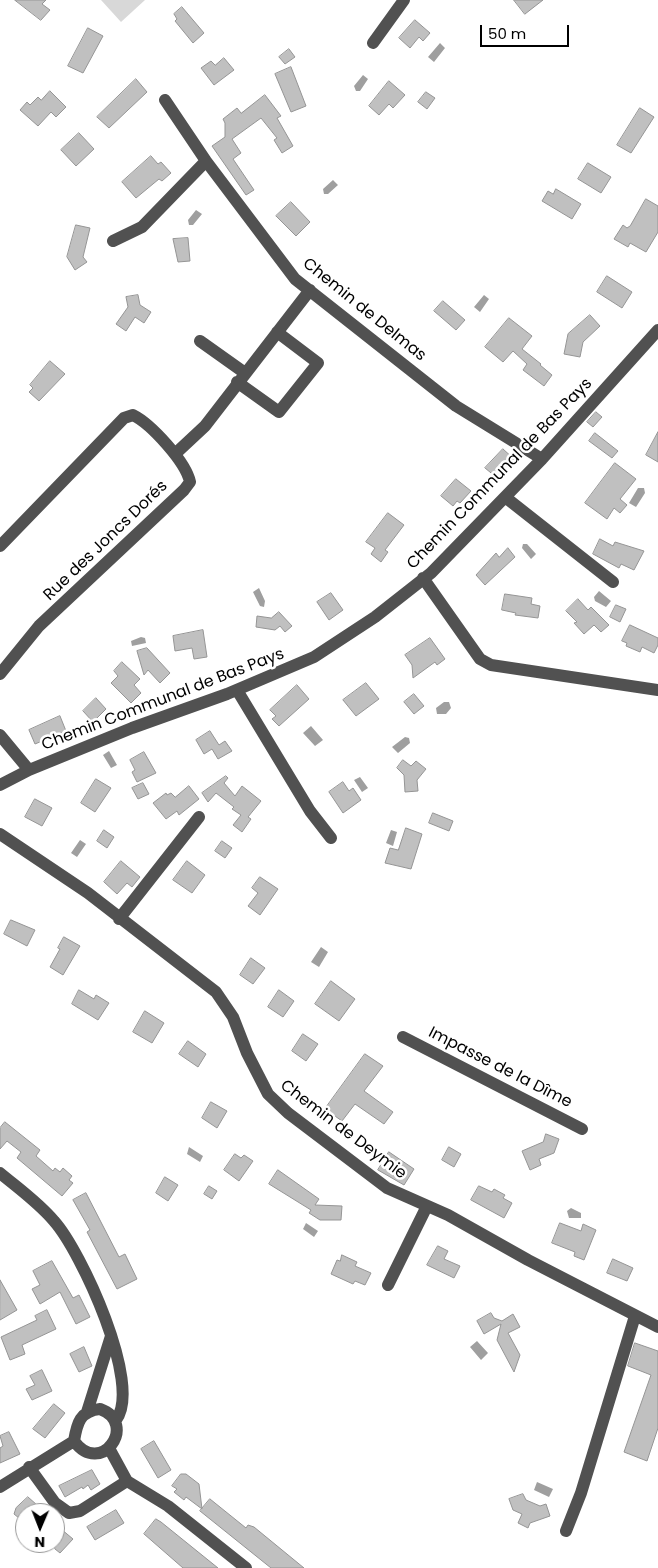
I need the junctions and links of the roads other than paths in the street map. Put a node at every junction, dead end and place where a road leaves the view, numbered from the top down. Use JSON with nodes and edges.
{"nodes":[{"id":1,"x":404,"y":0,"type":"edge"},
{"id":2,"x":373,"y":43,"type":"dead end"},
{"id":3,"x":166,"y":100,"type":"dead end"},
{"id":4,"x":206,"y":160,"type":"junction"},
{"id":5,"x":114,"y":241,"type":"dead end"},
{"id":6,"x":310,"y":290,"type":"junction"},
{"id":7,"x":658,"y":330,"type":"edge"},
{"id":8,"x":277,"y":332,"type":"junction"},
{"id":9,"x":200,"y":342,"type":"dead end"},
{"id":10,"x":241,"y":378,"type":"junction"},
{"id":11,"x":175,"y":454,"type":"junction"},
{"id":12,"x":542,"y":459,"type":"junction"},
{"id":13,"x":505,"y":497,"type":"junction"},
{"id":14,"x":0,"y":546,"type":"edge"},
{"id":15,"x":423,"y":578,"type":"junction"},
{"id":16,"x":613,"y":582,"type":"dead end"},
{"id":17,"x":0,"y":674,"type":"edge"},
{"id":18,"x":237,"y":690,"type":"junction"},
{"id":19,"x":658,"y":690,"type":"edge"},
{"id":20,"x":0,"y":735,"type":"edge"},
{"id":21,"x":29,"y":770,"type":"junction"},
{"id":22,"x":0,"y":785,"type":"edge"},
{"id":23,"x":198,"y":817,"type":"dead end"},
{"id":24,"x":0,"y":834,"type":"edge"},
{"id":25,"x":331,"y":838,"type":"dead end"},
{"id":26,"x":119,"y":919,"type":"junction"},
{"id":27,"x":403,"y":1037,"type":"dead end"},
{"id":28,"x":582,"y":1129,"type":"dead end"},
{"id":29,"x":0,"y":1173,"type":"edge"},
{"id":30,"x":427,"y":1206,"type":"junction"},
{"id":31,"x":388,"y":1285,"type":"dead end"},
{"id":32,"x":634,"y":1316,"type":"junction"},
{"id":33,"x":658,"y":1327,"type":"edge"},
{"id":34,"x":111,"y":1336,"type":"junction"},
{"id":35,"x":86,"y":1412,"type":"junction"},
{"id":36,"x":116,"y":1420,"type":"junction"},
{"id":37,"x":74,"y":1441,"type":"junction"},
{"id":38,"x":109,"y":1448,"type":"junction"},
{"id":39,"x":30,"y":1467,"type":"junction"},
{"id":40,"x":127,"y":1481,"type":"junction"},
{"id":41,"x":0,"y":1487,"type":"edge"},
{"id":42,"x":566,"y":1531,"type":"dead end"},
{"id":43,"x":246,"y":1568,"type":"edge"}],
"edges":[{"from":1,"to":2,"type":"street"},
{"from":3,"to":4,"type":"street","name":"Chemin de Delmas"},
{"from":4,"to":5,"type":"street"},
{"from":4,"to":6,"type":"street","name":"Chemin de Delmas"},
{"from":6,"to":8,"type":"street"},
{"from":6,"to":12,"type":"street","name":"Chemin de Delmas"},
{"from":7,"to":12,"type":"street","name":"Chemin Communal de Bas Pays"},
{"from":8,"to":10,"type":"street"},
{"from":8,"to":10,"type":"street"},
{"from":9,"to":10,"type":"street"},
{"from":10,"to":11,"type":"street"},
{"from":11,"to":14,"type":"street","name":"Rue des Joncs Dorés"},
{"from":11,"to":17,"type":"street","name":"Rue des Joncs Dorés"},
{"from":12,"to":13,"type":"street","name":"Chemin Communal de Bas Pays"},
{"from":13,"to":15,"type":"street","name":"Chemin Communal de Bas Pays"},
{"from":13,"to":16,"type":"street"},
{"from":15,"to":18,"type":"street","name":"Chemin Communal de Bas Pays"},
{"from":15,"to":19,"type":"street"},
{"from":18,"to":21,"type":"street","name":"Chemin Communal de Bas Pays"},
{"from":18,"to":25,"type":"street"},
{"from":20,"to":21,"type":"street"},
{"from":21,"to":22,"type":"street","name":"Chemin Communal de Bas Pays"},
{"from":23,"to":26,"type":"street"},
{"from":24,"to":26,"type":"street","name":"Chemin de Deymie"},
{"from":26,"to":30,"type":"street","name":"Chemin de Deymie"},
{"from":27,"to":28,"type":"street","name":"Impasse de la Dîme"},
{"from":29,"to":34,"type":"street"},
{"from":30,"to":31,"type":"street"},
{"from":30,"to":32,"type":"street","name":"Chemin de Deymie"},
{"from":32,"to":33,"type":"street","name":"Chemin de Deymie"},
{"from":32,"to":42,"type":"street"},
{"from":34,"to":35,"type":"street"},
{"from":34,"to":36,"type":"street"},
{"from":35,"to":36,"type":"street"},
{"from":35,"to":37,"type":"street"},
{"from":36,"to":38,"type":"street"},
{"from":37,"to":38,"type":"street"},
{"from":37,"to":39,"type":"street"},
{"from":38,"to":40,"type":"street"},
{"from":39,"to":40,"type":"street"},
{"from":39,"to":41,"type":"street"},
{"from":40,"to":43,"type":"street"}]}
